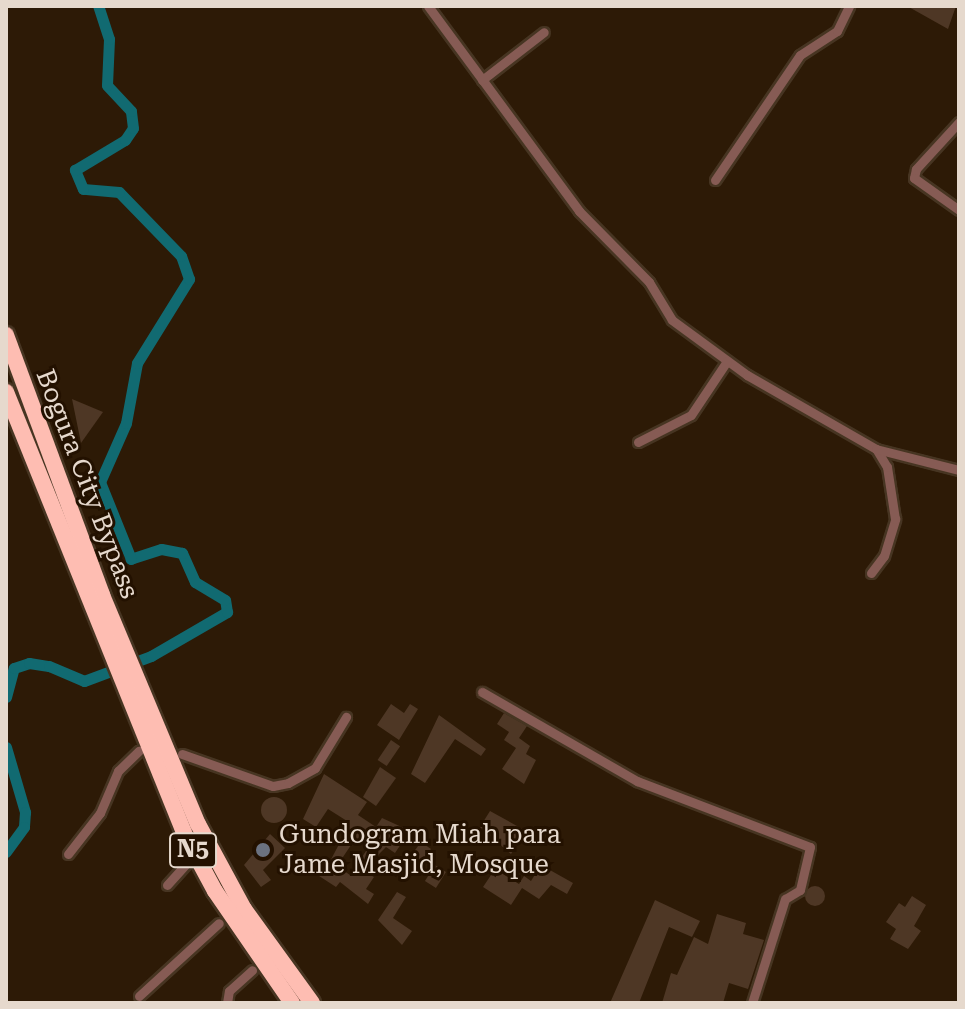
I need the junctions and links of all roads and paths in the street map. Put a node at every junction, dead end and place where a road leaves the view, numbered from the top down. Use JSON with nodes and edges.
{"nodes":[{"id":1,"x":428,"y":6,"type":"edge"},
{"id":2,"x":849,"y":6,"type":"edge"},
{"id":3,"x":544,"y":32,"type":"dead end"},
{"id":4,"x":482,"y":80,"type":"junction"},
{"id":5,"x":959,"y":122,"type":"edge"},
{"id":6,"x":715,"y":180,"type":"dead end"},
{"id":7,"x":959,"y":210,"type":"edge"},
{"id":8,"x":6,"y":335,"type":"edge"},
{"id":9,"x":727,"y":361,"type":"junction"},
{"id":10,"x":6,"y":392,"type":"edge"},
{"id":11,"x":638,"y":442,"type":"dead end"},
{"id":12,"x":876,"y":449,"type":"junction"},
{"id":13,"x":959,"y":470,"type":"edge"},
{"id":14,"x":871,"y":573,"type":"dead end"},
{"id":15,"x":120,"y":653,"type":"junction"},
{"id":16,"x":130,"y":680,"type":"junction"},
{"id":17,"x":482,"y":692,"type":"dead end"},
{"id":18,"x":346,"y":717,"type":"dead end"},
{"id":19,"x":139,"y":751,"type":"dead end"},
{"id":20,"x":182,"y":754,"type":"dead end"},
{"id":21,"x":68,"y":854,"type":"dead end"},
{"id":22,"x":185,"y":865,"type":"dead end"},
{"id":23,"x":167,"y":885,"type":"dead end"},
{"id":24,"x":219,"y":923,"type":"dead end"},
{"id":25,"x":252,"y":970,"type":"dead end"},
{"id":26,"x":139,"y":996,"type":"dead end"},
{"id":27,"x":227,"y":1003,"type":"edge"},
{"id":28,"x":292,"y":1003,"type":"edge"},
{"id":29,"x":312,"y":1003,"type":"edge"},
{"id":30,"x":752,"y":1003,"type":"edge"}],
"edges":[{"from":1,"to":4,"type":"street"},
{"from":2,"to":6,"type":"street"},
{"from":3,"to":4,"type":"street"},
{"from":4,"to":9,"type":"street"},
{"from":5,"to":7,"type":"street"},
{"from":8,"to":15,"type":"highway","name":"Bogura City Bypass"},
{"from":9,"to":11,"type":"street"},
{"from":9,"to":12,"type":"street"},
{"from":10,"to":15,"type":"highway","name":"Bogura City Bypass"},
{"from":12,"to":13,"type":"street"},
{"from":12,"to":14,"type":"street"},
{"from":15,"to":16,"type":"highway"},
{"from":16,"to":28,"type":"highway","number":"N5"},
{"from":16,"to":29,"type":"highway"},
{"from":17,"to":30,"type":"street"},
{"from":18,"to":20,"type":"street"},
{"from":19,"to":21,"type":"street"},
{"from":22,"to":23,"type":"street"},
{"from":24,"to":26,"type":"street"},
{"from":25,"to":27,"type":"street"}]}
